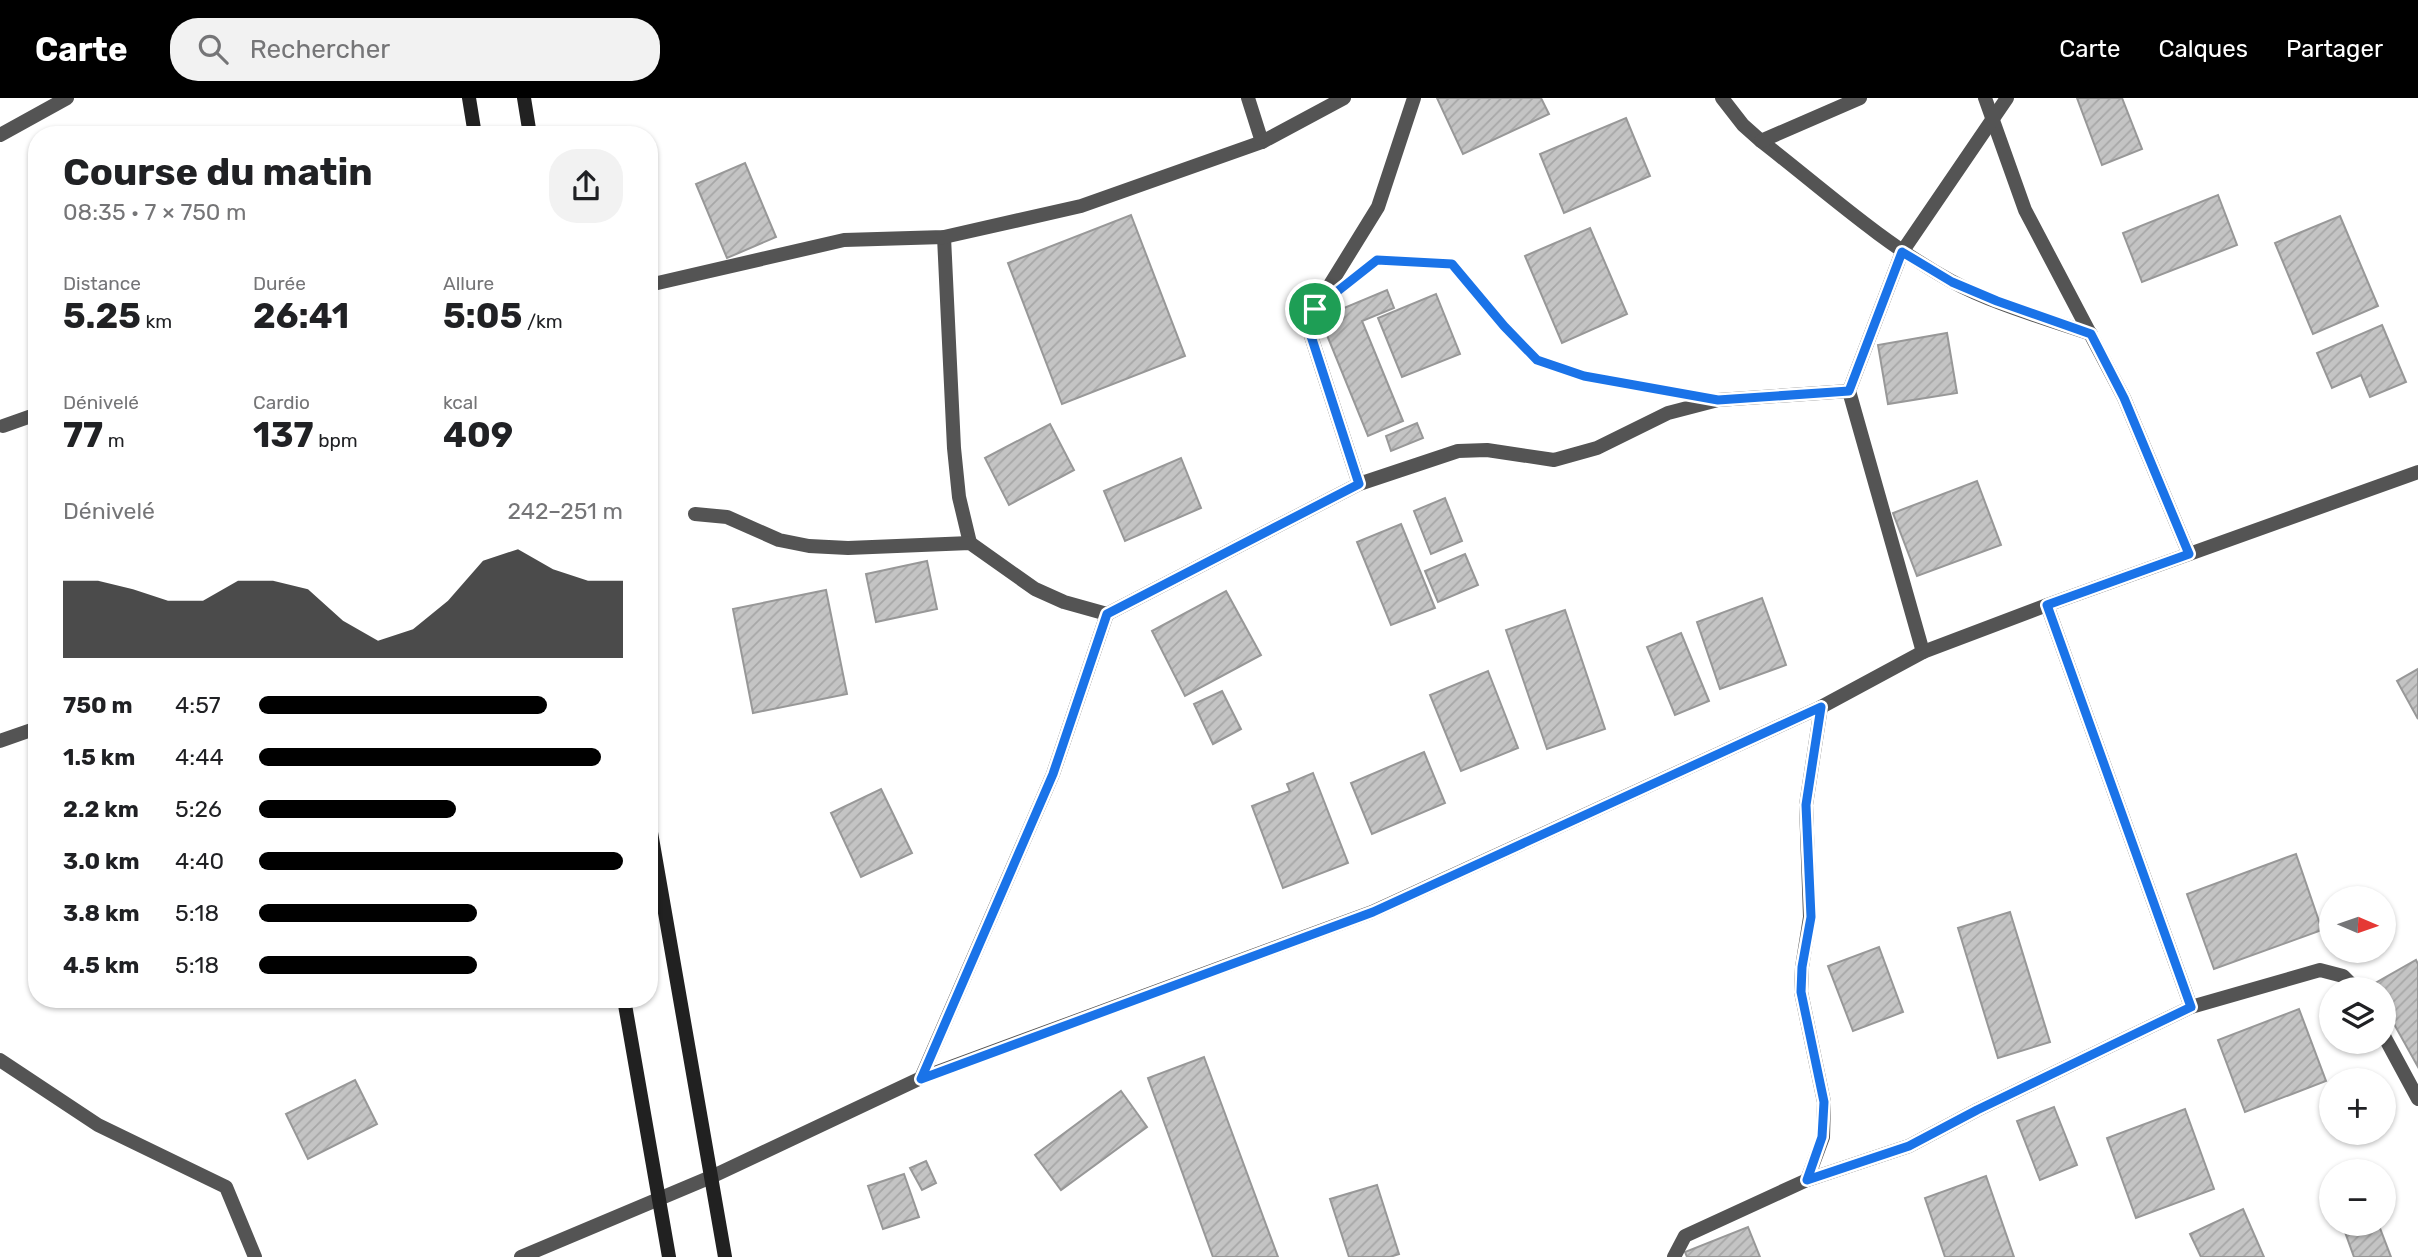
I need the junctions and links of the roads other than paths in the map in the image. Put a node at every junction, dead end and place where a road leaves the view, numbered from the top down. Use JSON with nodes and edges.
{"nodes":[{"id":1,"x":67,"y":98,"type":"edge"},
{"id":2,"x":469,"y":98,"type":"edge"},
{"id":3,"x":524,"y":98,"type":"edge"},
{"id":4,"x":1248,"y":98,"type":"edge"},
{"id":5,"x":1344,"y":98,"type":"edge"},
{"id":6,"x":1414,"y":98,"type":"edge"},
{"id":7,"x":1722,"y":98,"type":"edge"},
{"id":8,"x":1860,"y":98,"type":"edge"},
{"id":9,"x":1985,"y":98,"type":"edge"},
{"id":10,"x":2007,"y":98,"type":"edge"},
{"id":11,"x":1994,"y":119,"type":"junction"},
{"id":12,"x":474,"y":126,"type":"edge"},
{"id":13,"x":529,"y":126,"type":"edge"},
{"id":14,"x":0,"y":135,"type":"edge"},
{"id":15,"x":1761,"y":141,"type":"junction"},
{"id":16,"x":1262,"y":142,"type":"junction"},
{"id":17,"x":944,"y":237,"type":"junction"},
{"id":18,"x":1902,"y":252,"type":"junction"},
{"id":19,"x":658,"y":283,"type":"edge"},
{"id":20,"x":2091,"y":334,"type":"junction"},
{"id":21,"x":1849,"y":391,"type":"junction"},
{"id":22,"x":28,"y":417,"type":"edge"},
{"id":23,"x":3,"y":426,"type":"dead end"},
{"id":24,"x":2418,"y":472,"type":"edge"},
{"id":25,"x":1359,"y":484,"type":"junction"},
{"id":26,"x":695,"y":514,"type":"dead end"},
{"id":27,"x":970,"y":543,"type":"junction"},
{"id":28,"x":2189,"y":554,"type":"junction"},
{"id":29,"x":2047,"y":605,"type":"junction"},
{"id":30,"x":1107,"y":614,"type":"junction"},
{"id":31,"x":1923,"y":652,"type":"junction"},
{"id":32,"x":1821,"y":707,"type":"junction"},
{"id":33,"x":28,"y":731,"type":"edge"},
{"id":34,"x":0,"y":741,"type":"edge"},
{"id":35,"x":658,"y":873,"type":"edge"},
{"id":36,"x":2344,"y":977,"type":"edge"},
{"id":37,"x":2191,"y":1007,"type":"junction"},
{"id":38,"x":626,"y":1008,"type":"edge"},
{"id":39,"x":2394,"y":1054,"type":"edge"},
{"id":40,"x":0,"y":1060,"type":"edge"},
{"id":41,"x":921,"y":1079,"type":"junction"},
{"id":42,"x":2418,"y":1099,"type":"edge"},
{"id":43,"x":711,"y":1177,"type":"junction"},
{"id":44,"x":1807,"y":1180,"type":"junction"},
{"id":45,"x":659,"y":1200,"type":"junction"},
{"id":46,"x":255,"y":1257,"type":"edge"},
{"id":47,"x":521,"y":1257,"type":"edge"},
{"id":48,"x":669,"y":1257,"type":"edge"},
{"id":49,"x":725,"y":1257,"type":"edge"},
{"id":50,"x":1675,"y":1257,"type":"edge"}],
"edges":[{"from":1,"to":14,"type":"street"},
{"from":2,"to":12,"type":"main road"},
{"from":3,"to":13,"type":"main road"},
{"from":4,"to":16,"type":"street"},
{"from":5,"to":16,"type":"street"},
{"from":6,"to":25,"type":"street"},
{"from":7,"to":15,"type":"street"},
{"from":8,"to":15,"type":"street"},
{"from":9,"to":11,"type":"street"},
{"from":10,"to":11,"type":"street"},
{"from":11,"to":18,"type":"street"},
{"from":11,"to":20,"type":"street"},
{"from":15,"to":18,"type":"street"},
{"from":16,"to":17,"type":"street"},
{"from":17,"to":19,"type":"street"},
{"from":17,"to":27,"type":"street"},
{"from":18,"to":20,"type":"street"},
{"from":18,"to":21,"type":"street"},
{"from":20,"to":28,"type":"street"},
{"from":21,"to":25,"type":"street"},
{"from":21,"to":31,"type":"street"},
{"from":22,"to":23,"type":"street"},
{"from":24,"to":28,"type":"street"},
{"from":25,"to":30,"type":"street"},
{"from":26,"to":27,"type":"street"},
{"from":27,"to":30,"type":"street"},
{"from":28,"to":29,"type":"street"},
{"from":29,"to":31,"type":"street"},
{"from":29,"to":37,"type":"street"},
{"from":30,"to":41,"type":"street"},
{"from":31,"to":32,"type":"street"},
{"from":32,"to":41,"type":"street"},
{"from":32,"to":44,"type":"street"},
{"from":33,"to":34,"type":"street"},
{"from":35,"to":43,"type":"main road"},
{"from":36,"to":37,"type":"street"},
{"from":37,"to":44,"type":"street"},
{"from":38,"to":45,"type":"main road"},
{"from":39,"to":42,"type":"street"},
{"from":40,"to":46,"type":"street"},
{"from":41,"to":43,"type":"street"},
{"from":43,"to":45,"type":"street"},
{"from":43,"to":49,"type":"main road"},
{"from":44,"to":50,"type":"street"},
{"from":45,"to":47,"type":"street"},
{"from":45,"to":48,"type":"main road"}]}
